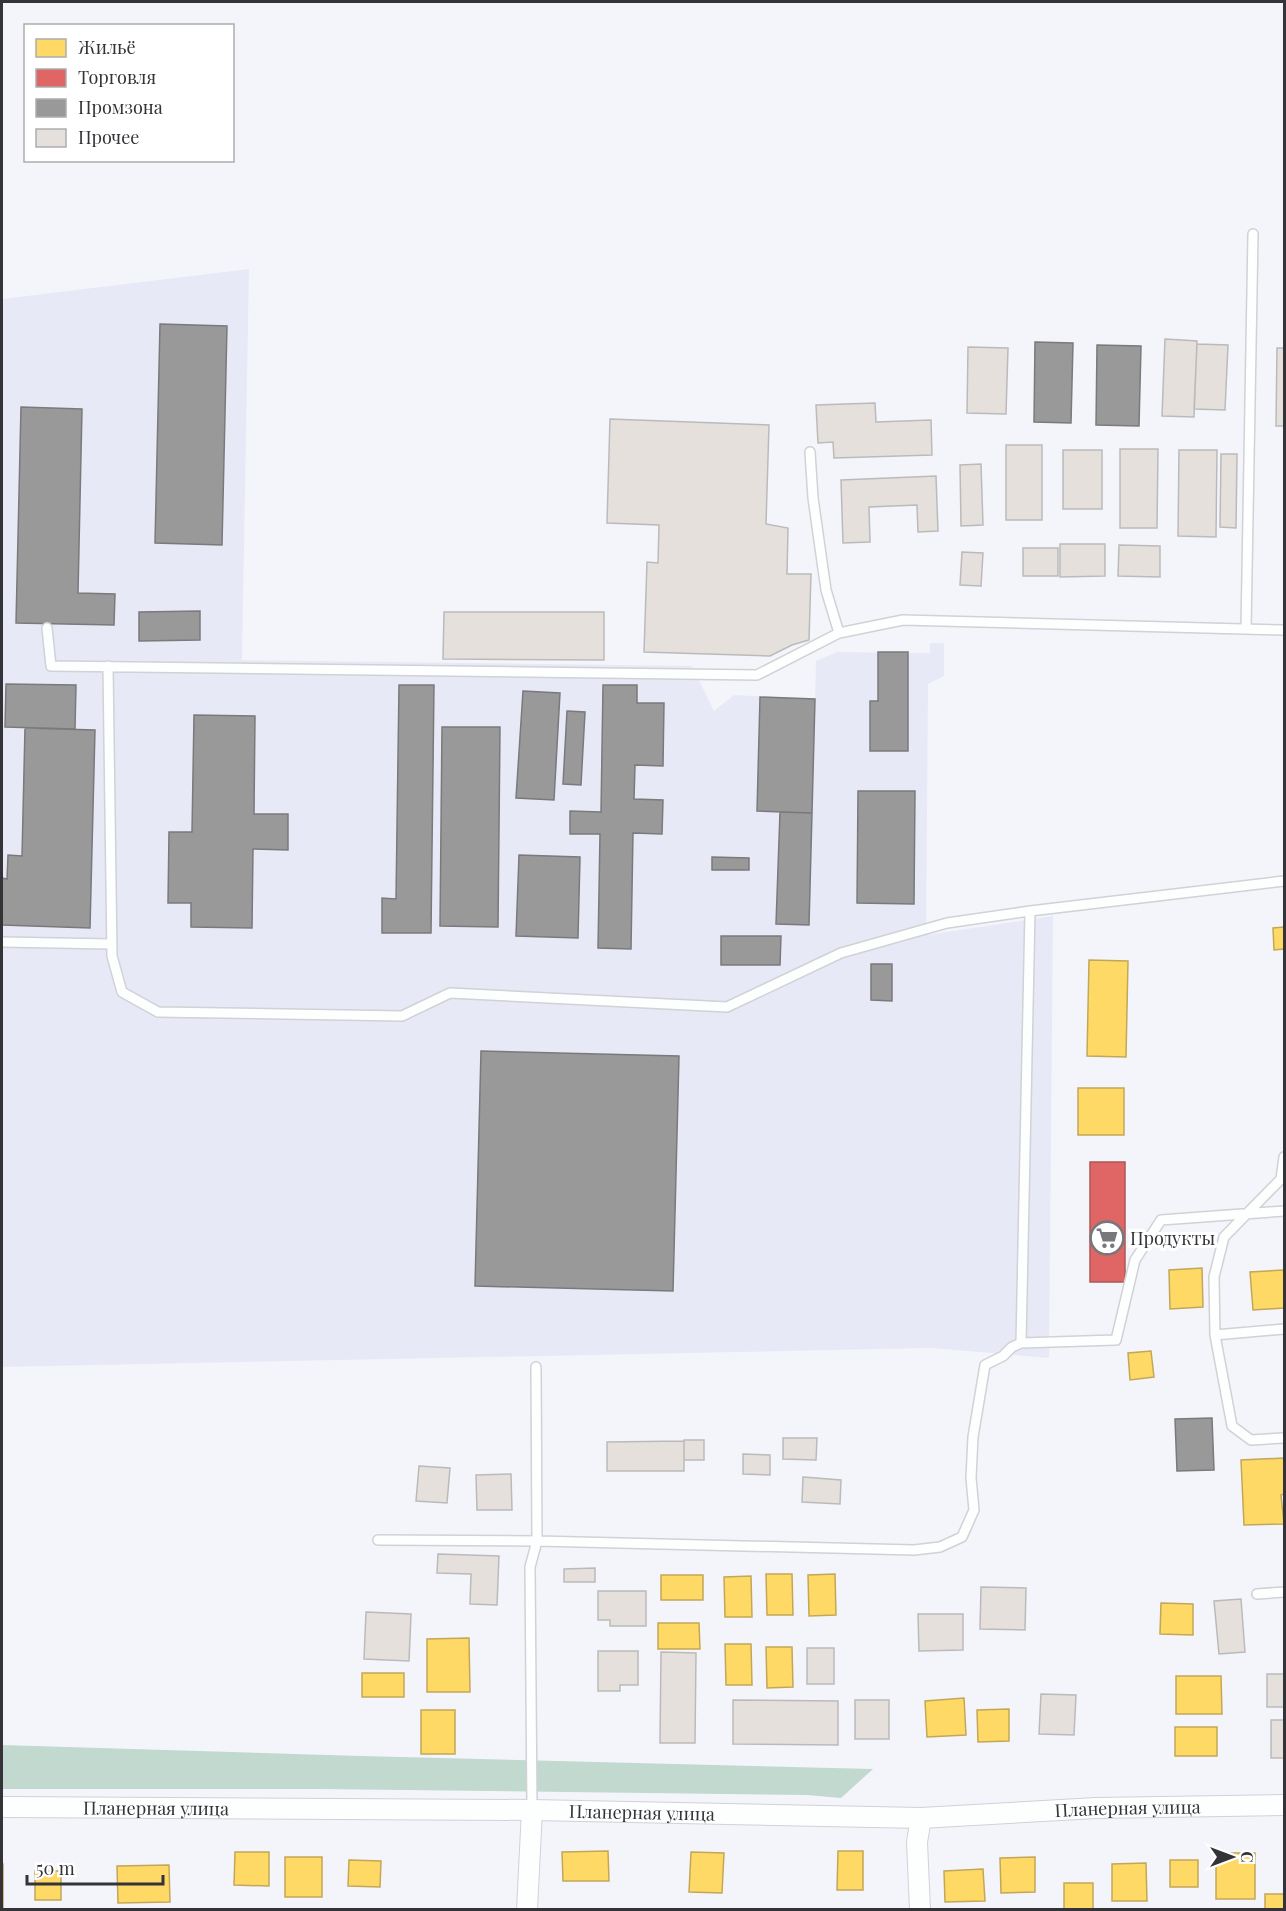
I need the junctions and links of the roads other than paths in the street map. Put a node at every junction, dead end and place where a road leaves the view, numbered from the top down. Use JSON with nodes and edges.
{"nodes":[{"id":1,"x":1253,"y":234,"type":"dead end"},
{"id":2,"x":810,"y":452,"type":"dead end"},
{"id":3,"x":47,"y":628,"type":"dead end"},
{"id":4,"x":1246,"y":629,"type":"junction"},
{"id":5,"x":1284,"y":630,"type":"edge"},
{"id":6,"x":839,"y":633,"type":"junction"},
{"id":7,"x":108,"y":666,"type":"junction"},
{"id":8,"x":1284,"y":881,"type":"edge"},
{"id":9,"x":1030,"y":910,"type":"junction"},
{"id":10,"x":2,"y":942,"type":"edge"},
{"id":11,"x":111,"y":944,"type":"junction"},
{"id":12,"x":1284,"y":1157,"type":"edge"},
{"id":13,"x":1284,"y":1211,"type":"edge"},
{"id":14,"x":1245,"y":1214,"type":"junction"},
{"id":15,"x":1284,"y":1329,"type":"edge"},
{"id":16,"x":1215,"y":1335,"type":"junction"},
{"id":17,"x":1022,"y":1342,"type":"junction"},
{"id":18,"x":536,"y":1367,"type":"dead end"},
{"id":19,"x":1284,"y":1438,"type":"edge"},
{"id":20,"x":378,"y":1540,"type":"dead end"},
{"id":21,"x":537,"y":1541,"type":"junction"},
{"id":22,"x":1284,"y":1592,"type":"edge"},
{"id":23,"x":1257,"y":1593,"type":"dead end"},
{"id":24,"x":1284,"y":1805,"type":"edge"},
{"id":25,"x":2,"y":1807,"type":"edge"},
{"id":26,"x":532,"y":1810,"type":"junction"},
{"id":27,"x":921,"y":1818,"type":"junction"},
{"id":28,"x":527,"y":1910,"type":"edge"},
{"id":29,"x":920,"y":1910,"type":"edge"}],
"edges":[{"from":1,"to":4,"type":"lane"},
{"from":2,"to":6,"type":"lane"},
{"from":3,"to":7,"type":"lane"},
{"from":4,"to":5,"type":"lane"},
{"from":4,"to":6,"type":"lane"},
{"from":6,"to":7,"type":"lane"},
{"from":7,"to":11,"type":"lane"},
{"from":8,"to":9,"type":"lane"},
{"from":9,"to":11,"type":"lane"},
{"from":9,"to":17,"type":"lane"},
{"from":10,"to":11,"type":"lane"},
{"from":12,"to":14,"type":"lane"},
{"from":13,"to":14,"type":"lane"},
{"from":14,"to":16,"type":"lane"},
{"from":14,"to":17,"type":"lane"},
{"from":15,"to":16,"type":"lane"},
{"from":16,"to":19,"type":"lane"},
{"from":17,"to":21,"type":"lane"},
{"from":18,"to":21,"type":"lane"},
{"from":20,"to":21,"type":"lane"},
{"from":21,"to":26,"type":"lane"},
{"from":22,"to":23,"type":"lane"},
{"from":24,"to":27,"type":"street","name":"Планерная улица"},
{"from":25,"to":26,"type":"street","name":"Планерная улица"},
{"from":26,"to":27,"type":"street","name":"Планерная улица"},
{"from":26,"to":28,"type":"street"},
{"from":27,"to":29,"type":"street"}]}
